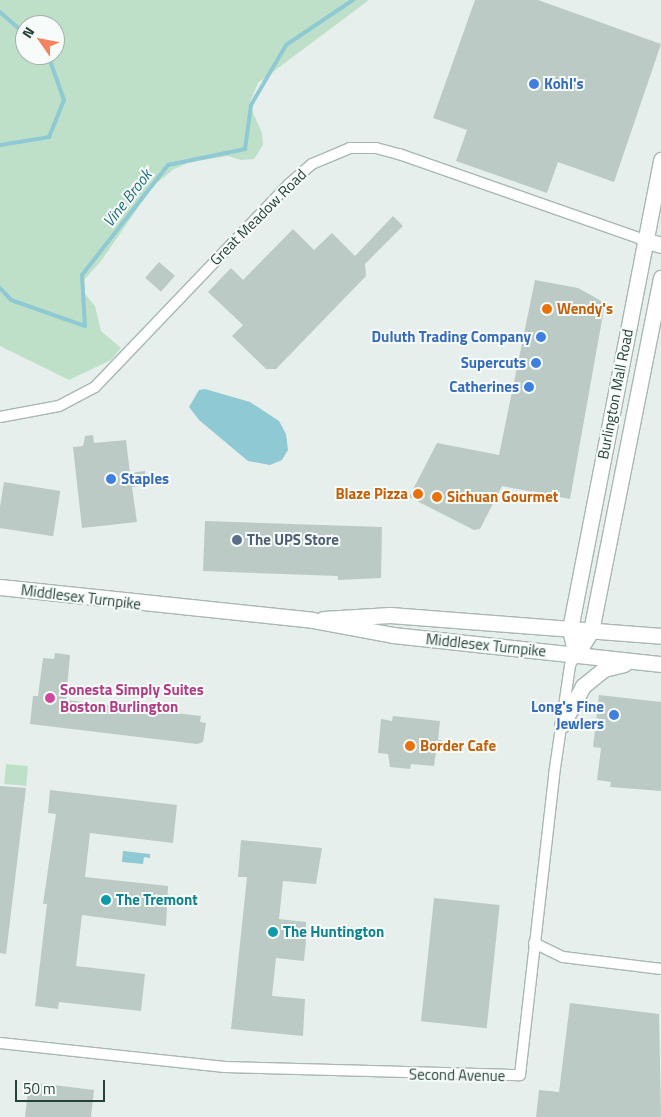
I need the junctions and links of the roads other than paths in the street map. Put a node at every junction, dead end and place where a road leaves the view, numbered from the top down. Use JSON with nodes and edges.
{"nodes":[{"id":1,"x":661,"y":160,"type":"edge"},
{"id":2,"x":644,"y":240,"type":"junction"},
{"id":3,"x":661,"y":245,"type":"edge"},
{"id":4,"x":661,"y":278,"type":"edge"},
{"id":5,"x":0,"y":417,"type":"edge"},
{"id":6,"x":0,"y":587,"type":"edge"},
{"id":7,"x":312,"y":620,"type":"junction"},
{"id":8,"x":570,"y":629,"type":"junction"},
{"id":9,"x":591,"y":631,"type":"junction"},
{"id":10,"x":661,"y":636,"type":"edge"},
{"id":11,"x":576,"y":655,"type":"junction"},
{"id":12,"x":638,"y":662,"type":"junction"},
{"id":13,"x":661,"y":664,"type":"edge"},
{"id":14,"x":562,"y":725,"type":"junction"},
{"id":15,"x":534,"y":942,"type":"junction"},
{"id":16,"x":661,"y":969,"type":"edge"},
{"id":17,"x":0,"y":1043,"type":"edge"}],
"edges":[{"from":1,"to":2,"type":"main road","name":"Burlington Mall Road"},
{"from":2,"to":3,"type":"main road"},
{"from":2,"to":5,"type":"street","name":"Great Meadow Road"},
{"from":2,"to":8,"type":"main road","name":"Burlington Mall Road"},
{"from":4,"to":9,"type":"main road","name":"Burlington Mall Road"},
{"from":6,"to":7,"type":"main road","name":"Middlesex Turnpike"},
{"from":7,"to":8,"type":"main road","name":"Middlesex Turnpike"},
{"from":7,"to":11,"type":"main road","name":"Middlesex Turnpike"},
{"from":8,"to":9,"type":"main road","name":"Middlesex Turnpike"},
{"from":8,"to":11,"type":"main road"},
{"from":9,"to":10,"type":"main road","name":"Middlesex Turnpike"},
{"from":9,"to":11,"type":"main road"},
{"from":11,"to":12,"type":"main road","name":"Middlesex Turnpike"},
{"from":11,"to":14,"type":"street","name":"Second Avenue"},
{"from":12,"to":13,"type":"main road","name":"Middlesex Turnpike"},
{"from":12,"to":14,"type":"main road"},
{"from":14,"to":15,"type":"street","name":"Second Avenue"},
{"from":15,"to":16,"type":"street"},
{"from":15,"to":17,"type":"street","name":"Second Avenue"}]}
